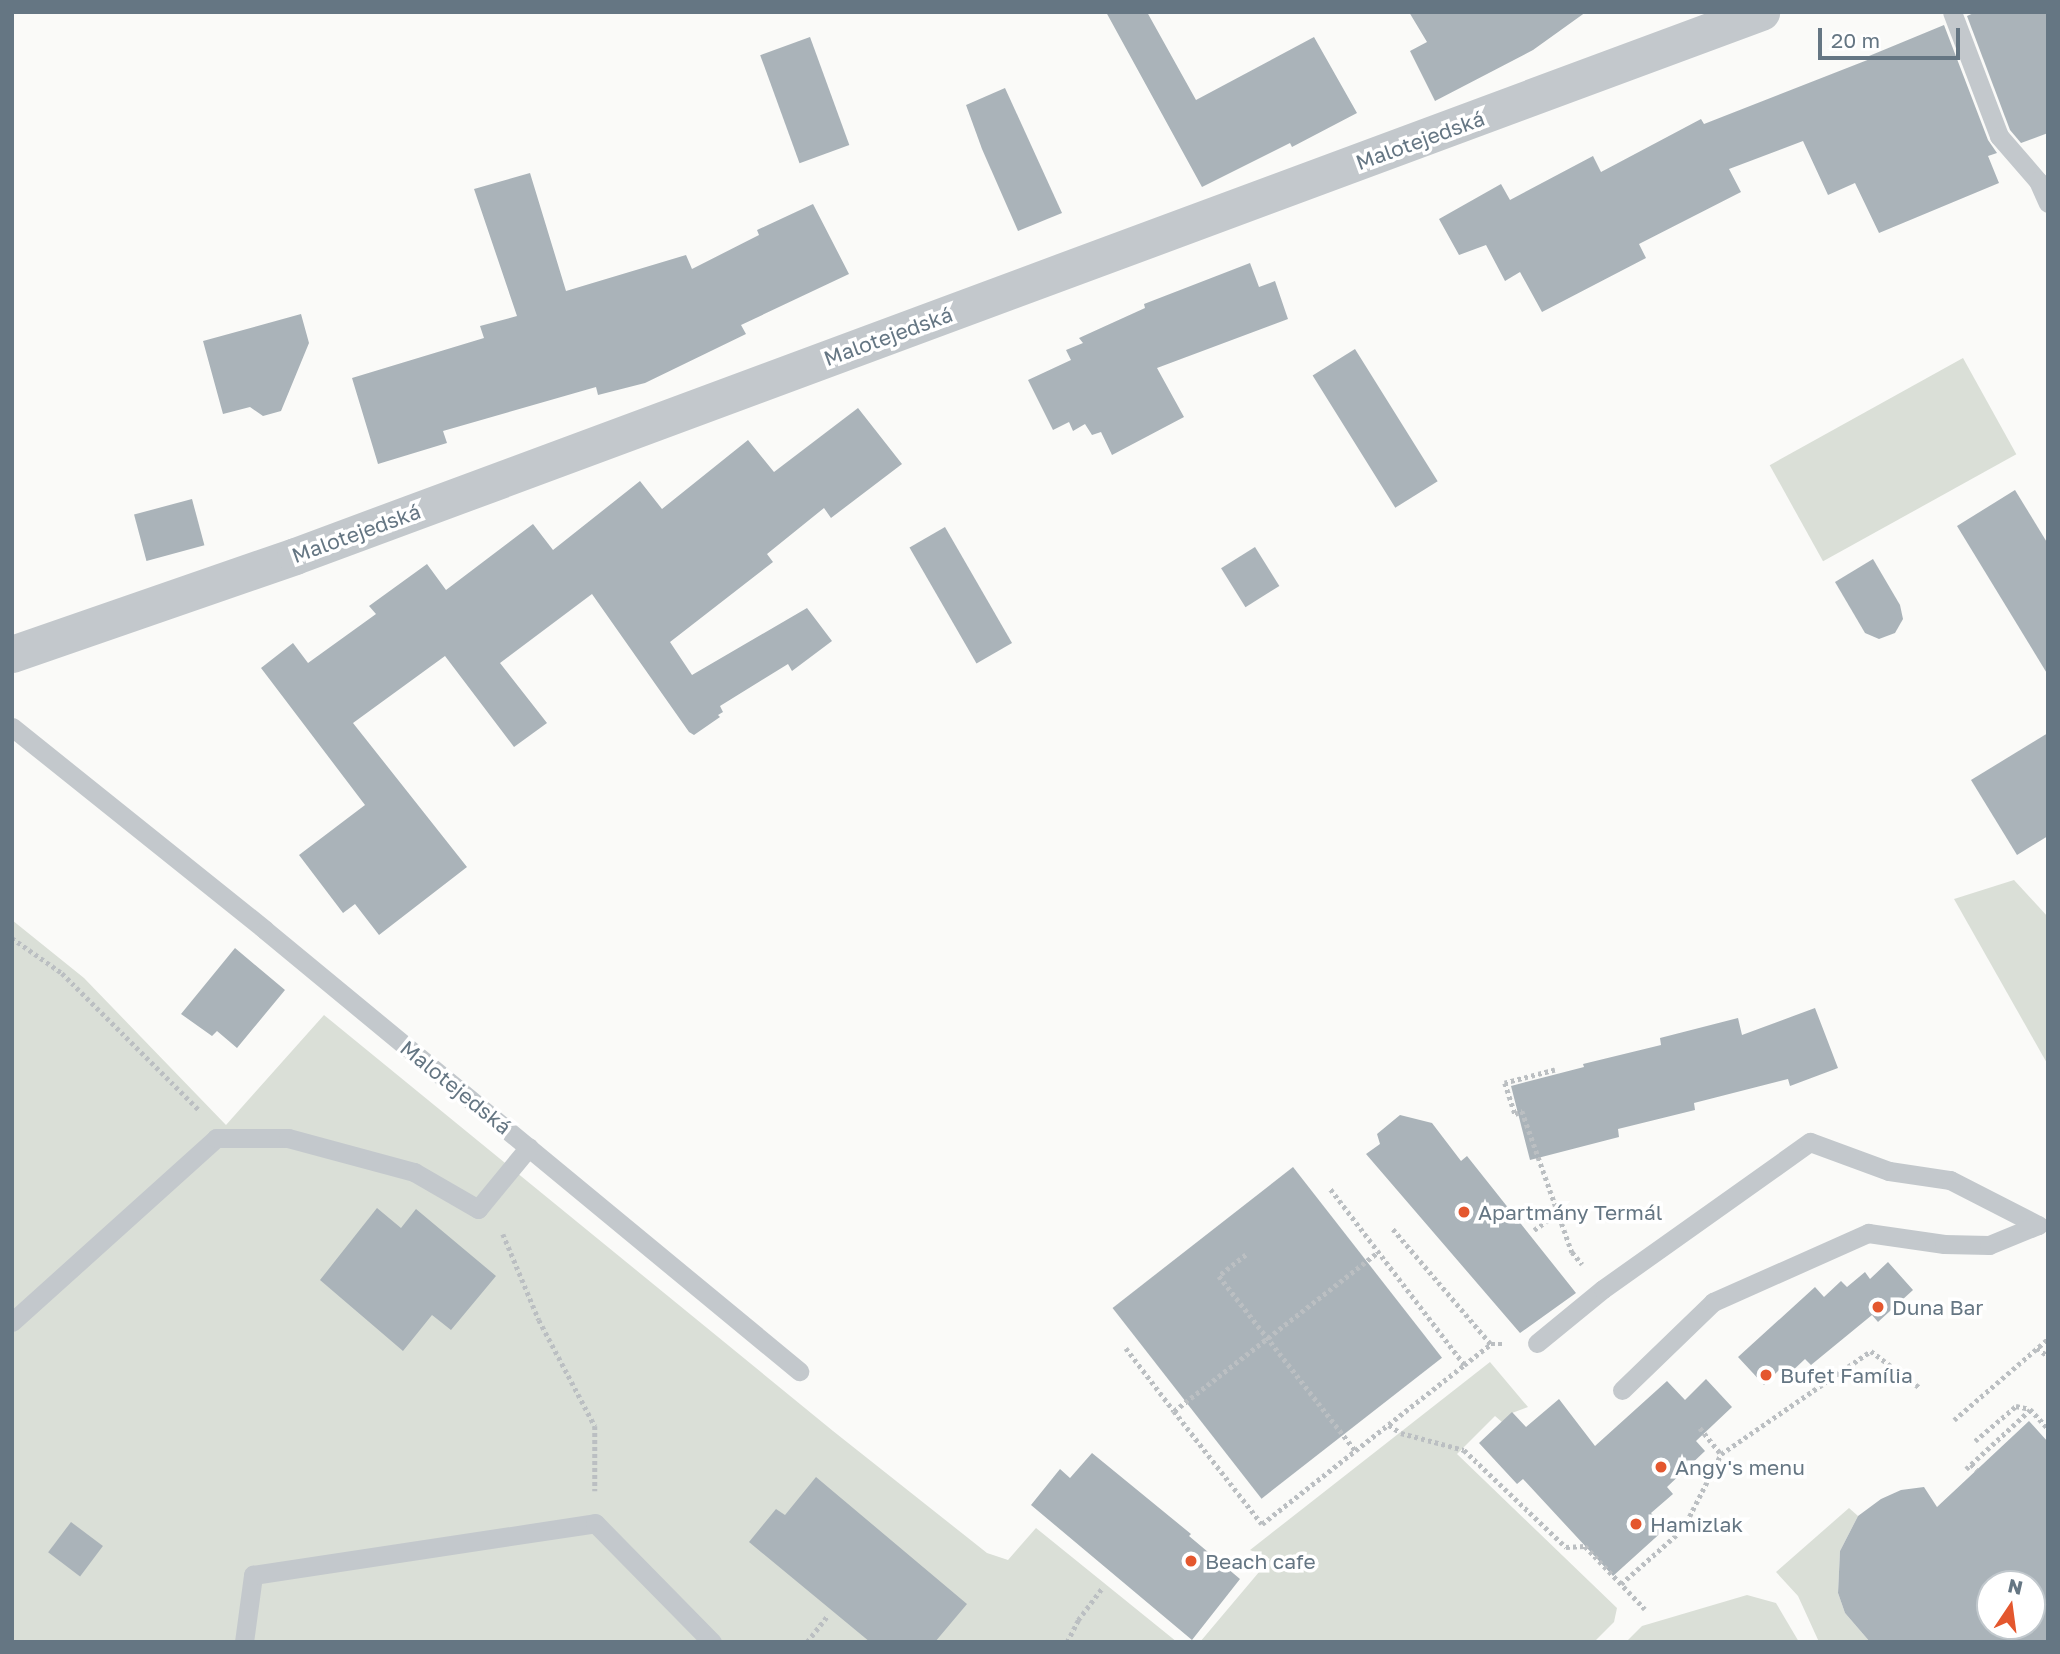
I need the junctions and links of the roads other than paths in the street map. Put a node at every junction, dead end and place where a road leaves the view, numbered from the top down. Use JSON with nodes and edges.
{"nodes":[{"id":1,"x":1761,"y":12,"type":"edge"},
{"id":2,"x":1952,"y":12,"type":"edge"},
{"id":3,"x":2048,"y":203,"type":"edge"},
{"id":4,"x":12,"y":654,"type":"edge"},
{"id":5,"x":12,"y":727,"type":"edge"},
{"id":6,"x":529,"y":1147,"type":"junction"},
{"id":7,"x":12,"y":1322,"type":"edge"},
{"id":8,"x":1536,"y":1343,"type":"road end"},
{"id":9,"x":799,"y":1371,"type":"dead end"},
{"id":10,"x":1622,"y":1390,"type":"dead end"},
{"id":11,"x":244,"y":1642,"type":"edge"},
{"id":12,"x":712,"y":1642,"type":"edge"}],
"edges":[{"from":1,"to":4,"type":"street","name":"Malotejedská"},
{"from":2,"to":3,"type":"lane"},
{"from":5,"to":6,"type":"lane","name":"Malotejedská"},
{"from":6,"to":7,"type":"lane"},
{"from":6,"to":9,"type":"lane","name":"Malotejedská"},
{"from":8,"to":10,"type":"lane"},
{"from":11,"to":12,"type":"lane"}]}
